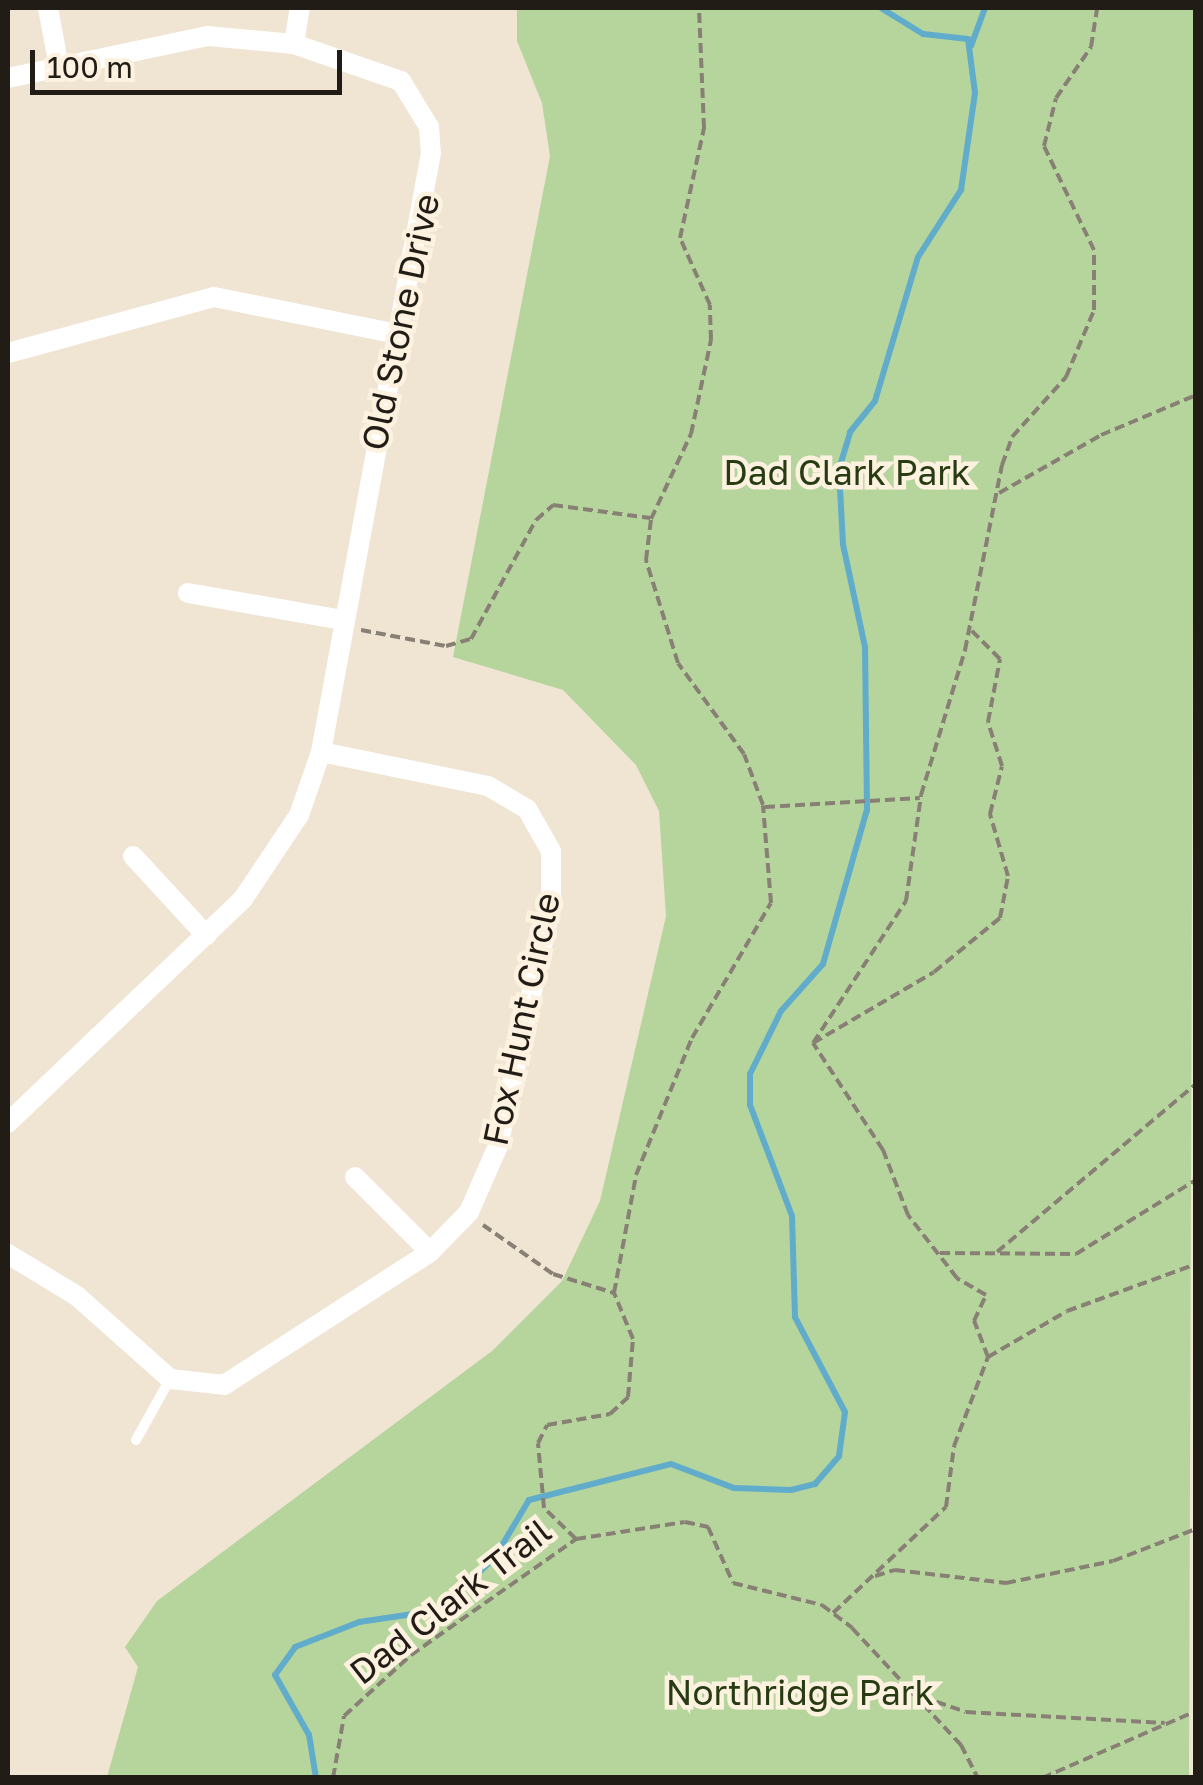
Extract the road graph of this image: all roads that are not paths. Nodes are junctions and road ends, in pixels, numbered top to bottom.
1 (48, 8) edge
2 (300, 8) edge
3 (294, 44) junction
4 (60, 67) junction
5 (8, 78) edge
6 (397, 334) junction
7 (8, 353) edge
8 (188, 593) dead end
9 (342, 624) junction
10 (320, 752) junction
11 (134, 856) dead end
12 (206, 935) junction
13 (9, 1118) edge
14 (355, 1176) dead end
15 (430, 1252) junction
16 (8, 1254) edge
17 (170, 1378) junction
18 (136, 1440) dead end

1 - 4 street
2 - 3 street
3 - 4 street, Old Stone Drive
3 - 6 street, Old Stone Drive
4 - 5 street, Old Stone Drive
6 - 7 street
6 - 9 street, Old Stone Drive
8 - 9 street
9 - 10 street, Old Stone Drive
10 - 12 street, Old Stone Drive
10 - 15 street, Fox Hunt Circle
11 - 12 street
12 - 13 street, Old Stone Drive
14 - 15 street
15 - 17 street, Fox Hunt Circle
16 - 17 street
17 - 18 lane

